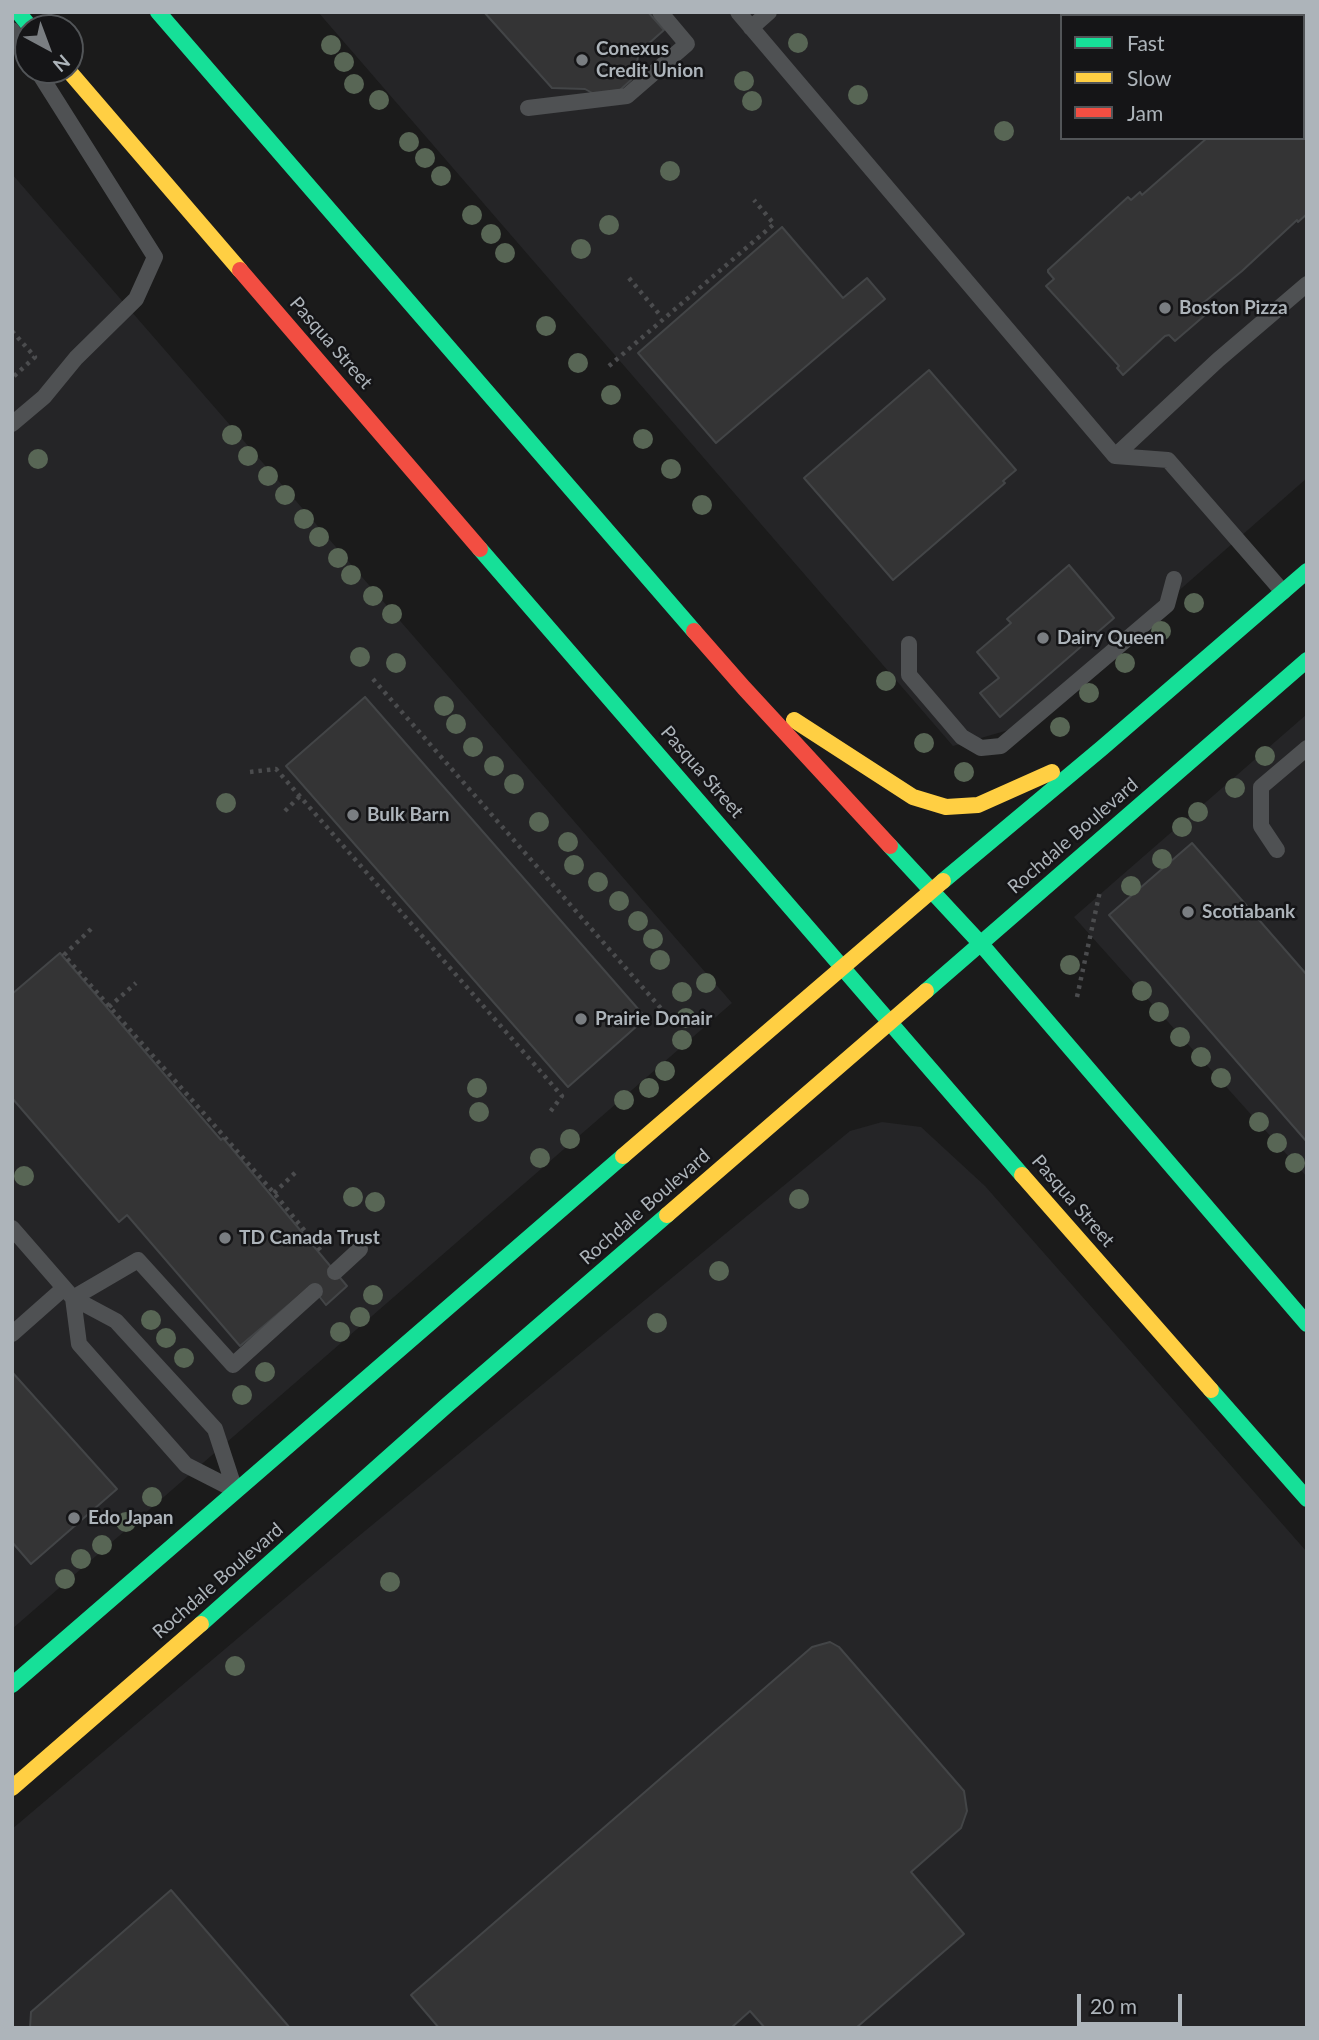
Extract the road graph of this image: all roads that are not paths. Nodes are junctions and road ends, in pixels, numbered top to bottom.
1 (158, 12) edge
2 (660, 12) edge
3 (738, 12) edge
4 (769, 12) edge
5 (751, 28) junction
6 (46, 84) edge
7 (80, 84) edge
8 (528, 108) dead end
9 (1307, 284) edge
10 (12, 424) edge
11 (1115, 456) junction
12 (1307, 571) edge
13 (1174, 579) dead end
14 (1283, 592) junction
15 (909, 644) dead end
16 (1307, 660) edge
17 (744, 688) junction
18 (1101, 748) junction
19 (1307, 748) edge
20 (1277, 850) dead end
21 (933, 890) junction
22 (981, 944) junction
23 (842, 966) junction
24 (890, 1024) junction
25 (12, 1228) edge
26 (360, 1249) dead end
27 (332, 1266) road end
28 (315, 1291) dead end
29 (69, 1293) junction
30 (1307, 1324) edge
31 (12, 1334) edge
32 (235, 1490) junction
33 (1307, 1499) edge
34 (12, 1685) edge
35 (12, 1788) edge

1 - 17 main road
2 - 8 lane
3 - 5 lane
4 - 5 lane
5 - 11 lane
6 - 10 lane
7 - 23 main road, Pasqua Street
9 - 11 lane
11 - 14 lane
12 - 14 main road
13 - 15 lane
14 - 18 main road
16 - 22 main road, Rochdale Boulevard
17 - 18 main road
17 - 21 main road
18 - 21 main road
19 - 20 lane
21 - 22 main road
21 - 23 main road
22 - 24 main road, Rochdale Boulevard
22 - 30 main road
23 - 24 main road, Pasqua Street
23 - 32 main road
24 - 33 main road, Pasqua Street
24 - 35 main road, Rochdale Boulevard
25 - 29 lane
26 - 27 lane
28 - 29 lane
29 - 31 lane
29 - 32 lane
29 - 32 lane
32 - 34 main road

